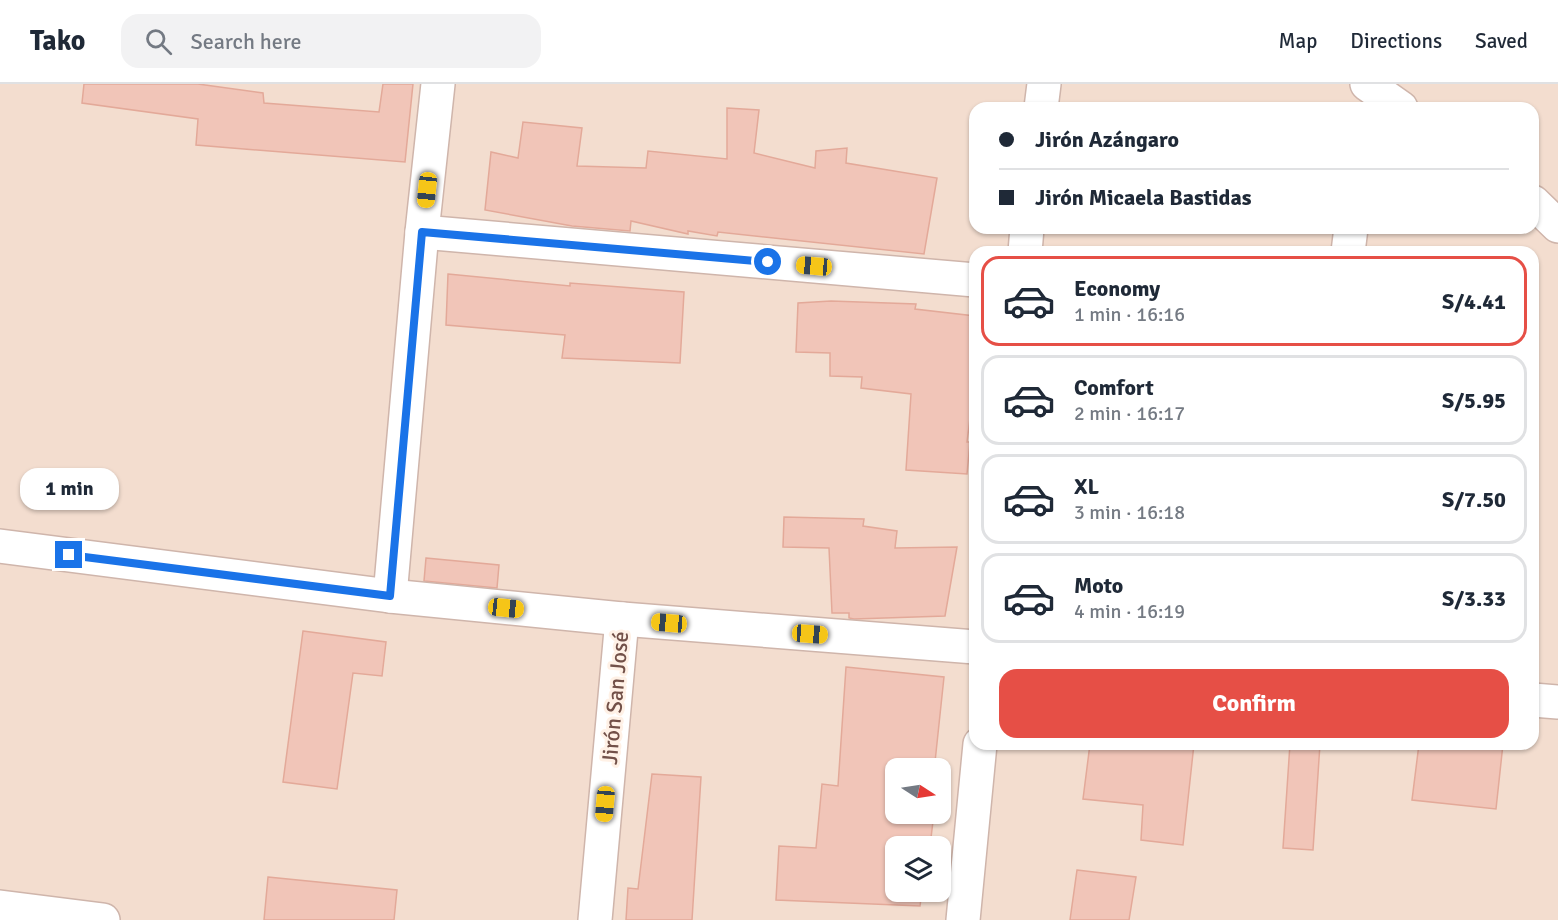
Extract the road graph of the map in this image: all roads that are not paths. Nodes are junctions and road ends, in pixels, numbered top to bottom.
1 (438, 84) edge
2 (1044, 84) edge
3 (1367, 84) edge
4 (1042, 102) edge
5 (1366, 102) edge
6 (1392, 102) edge
7 (1539, 208) edge
8 (1558, 226) edge
9 (422, 232) junction
10 (969, 279) edge
11 (0, 546) edge
12 (390, 596) junction
13 (622, 619) junction
14 (969, 647) edge
15 (1539, 700) edge
16 (1558, 702) edge
17 (979, 750) edge
18 (0, 907) edge
19 (103, 920) edge
20 (595, 920) edge
21 (963, 920) edge

1 - 9 street
2 - 4 street
3 - 5 street
3 - 6 street
7 - 8 street
9 - 10 street
9 - 12 street
11 - 12 street
12 - 13 street
13 - 14 street
13 - 20 street, Jirón San José
15 - 16 street
17 - 21 street
18 - 19 street

